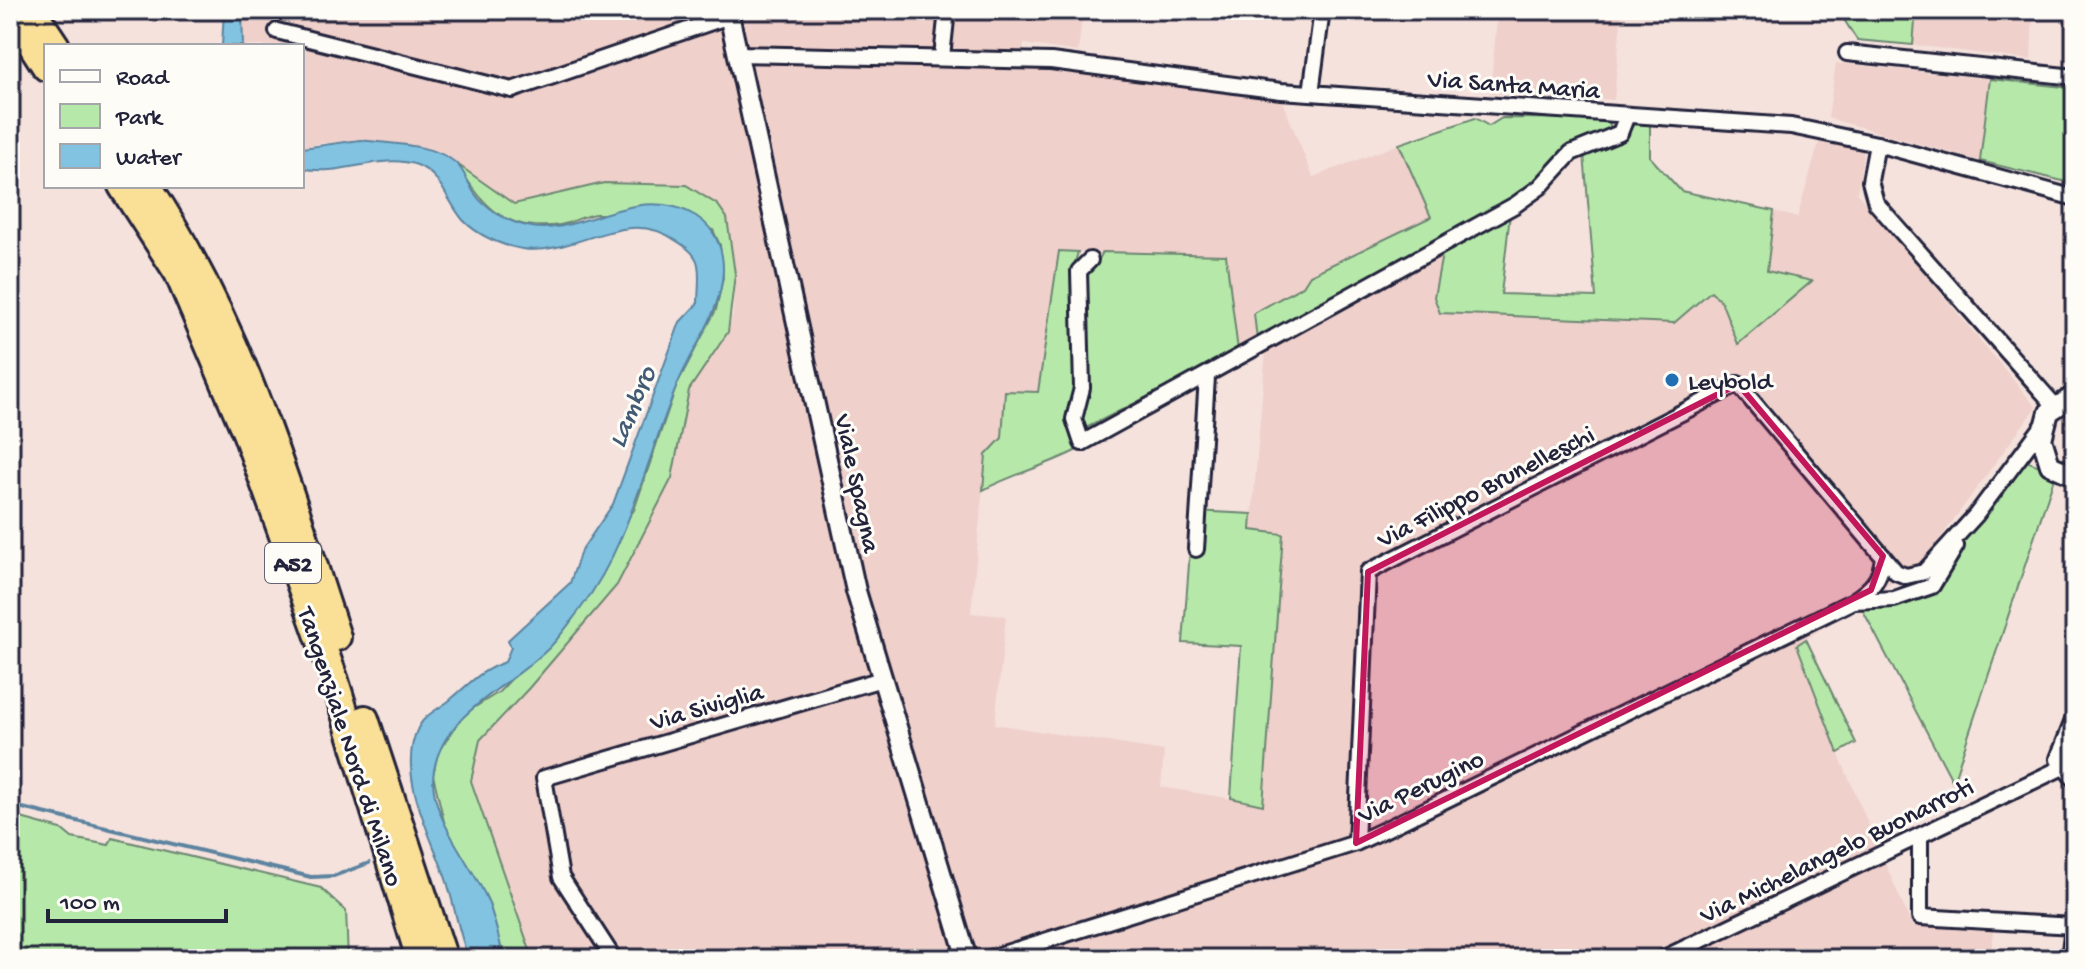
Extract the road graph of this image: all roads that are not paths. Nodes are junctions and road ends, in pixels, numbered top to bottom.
1 (32, 10) edge
2 (947, 10) edge
3 (1322, 10) edge
4 (10, 11) edge
5 (729, 13) edge
6 (277, 31) dead end
7 (55, 44) edge
8 (1847, 53) dead end
9 (737, 54) junction
10 (942, 57) junction
11 (44, 64) edge
12 (2075, 77) edge
13 (1311, 93) junction
14 (1627, 115) junction
15 (1877, 144) junction
16 (123, 188) edge
17 (149, 188) edge
18 (2075, 198) edge
19 (1090, 260) dead end
20 (1207, 377) junction
21 (2068, 403) edge
22 (2042, 427) junction
23 (2020, 458) junction
24 (2046, 459) junction
25 (2072, 472) edge
26 (1976, 515) junction
27 (1196, 549) dead end
28 (1883, 556) junction
29 (1853, 601) junction
30 (882, 679) junction
31 (2075, 721) edge
32 (2069, 761) edge
33 (1920, 836) junction
34 (1356, 843) junction
35 (420, 959) edge
36 (444, 959) edge
37 (614, 959) edge
38 (967, 959) edge
39 (987, 959) edge
40 (1662, 959) edge
41 (2069, 959) edge

1 - 7 highway
2 - 10 street
3 - 13 street
4 - 11 highway
5 - 6 street
5 - 9 street, Viale Spagna
8 - 12 street
9 - 10 street, Via Santa Maria
9 - 30 street, Viale Spagna
10 - 13 street, Via Santa Maria
13 - 14 street, Via Santa Maria
14 - 15 street, Via Santa Maria
14 - 20 street
15 - 18 street, Via Santa Maria
15 - 21 street
16 - 35 highway, Tangenziale Nord di Milano / A52
17 - 36 highway, Tangenziale Nord di Milano / A52
19 - 20 street
20 - 27 street
21 - 22 street
22 - 23 street, Via Perugino
22 - 24 street
23 - 24 street
23 - 26 street, Via Perugino
24 - 25 street
26 - 28 street, Via Perugino
26 - 29 street, Via Perugino
28 - 29 street, Via Perugino
28 - 34 street, Via Filippo Brunelleschi
29 - 34 street, Via Perugino
30 - 37 street, Via Siviglia
30 - 38 street, Viale Spagna
31 - 32 street
32 - 33 street, Via Michelangelo Buonarroti
33 - 40 street, Via Michelangelo Buonarroti
33 - 41 street
34 - 39 street, Via Perugino

